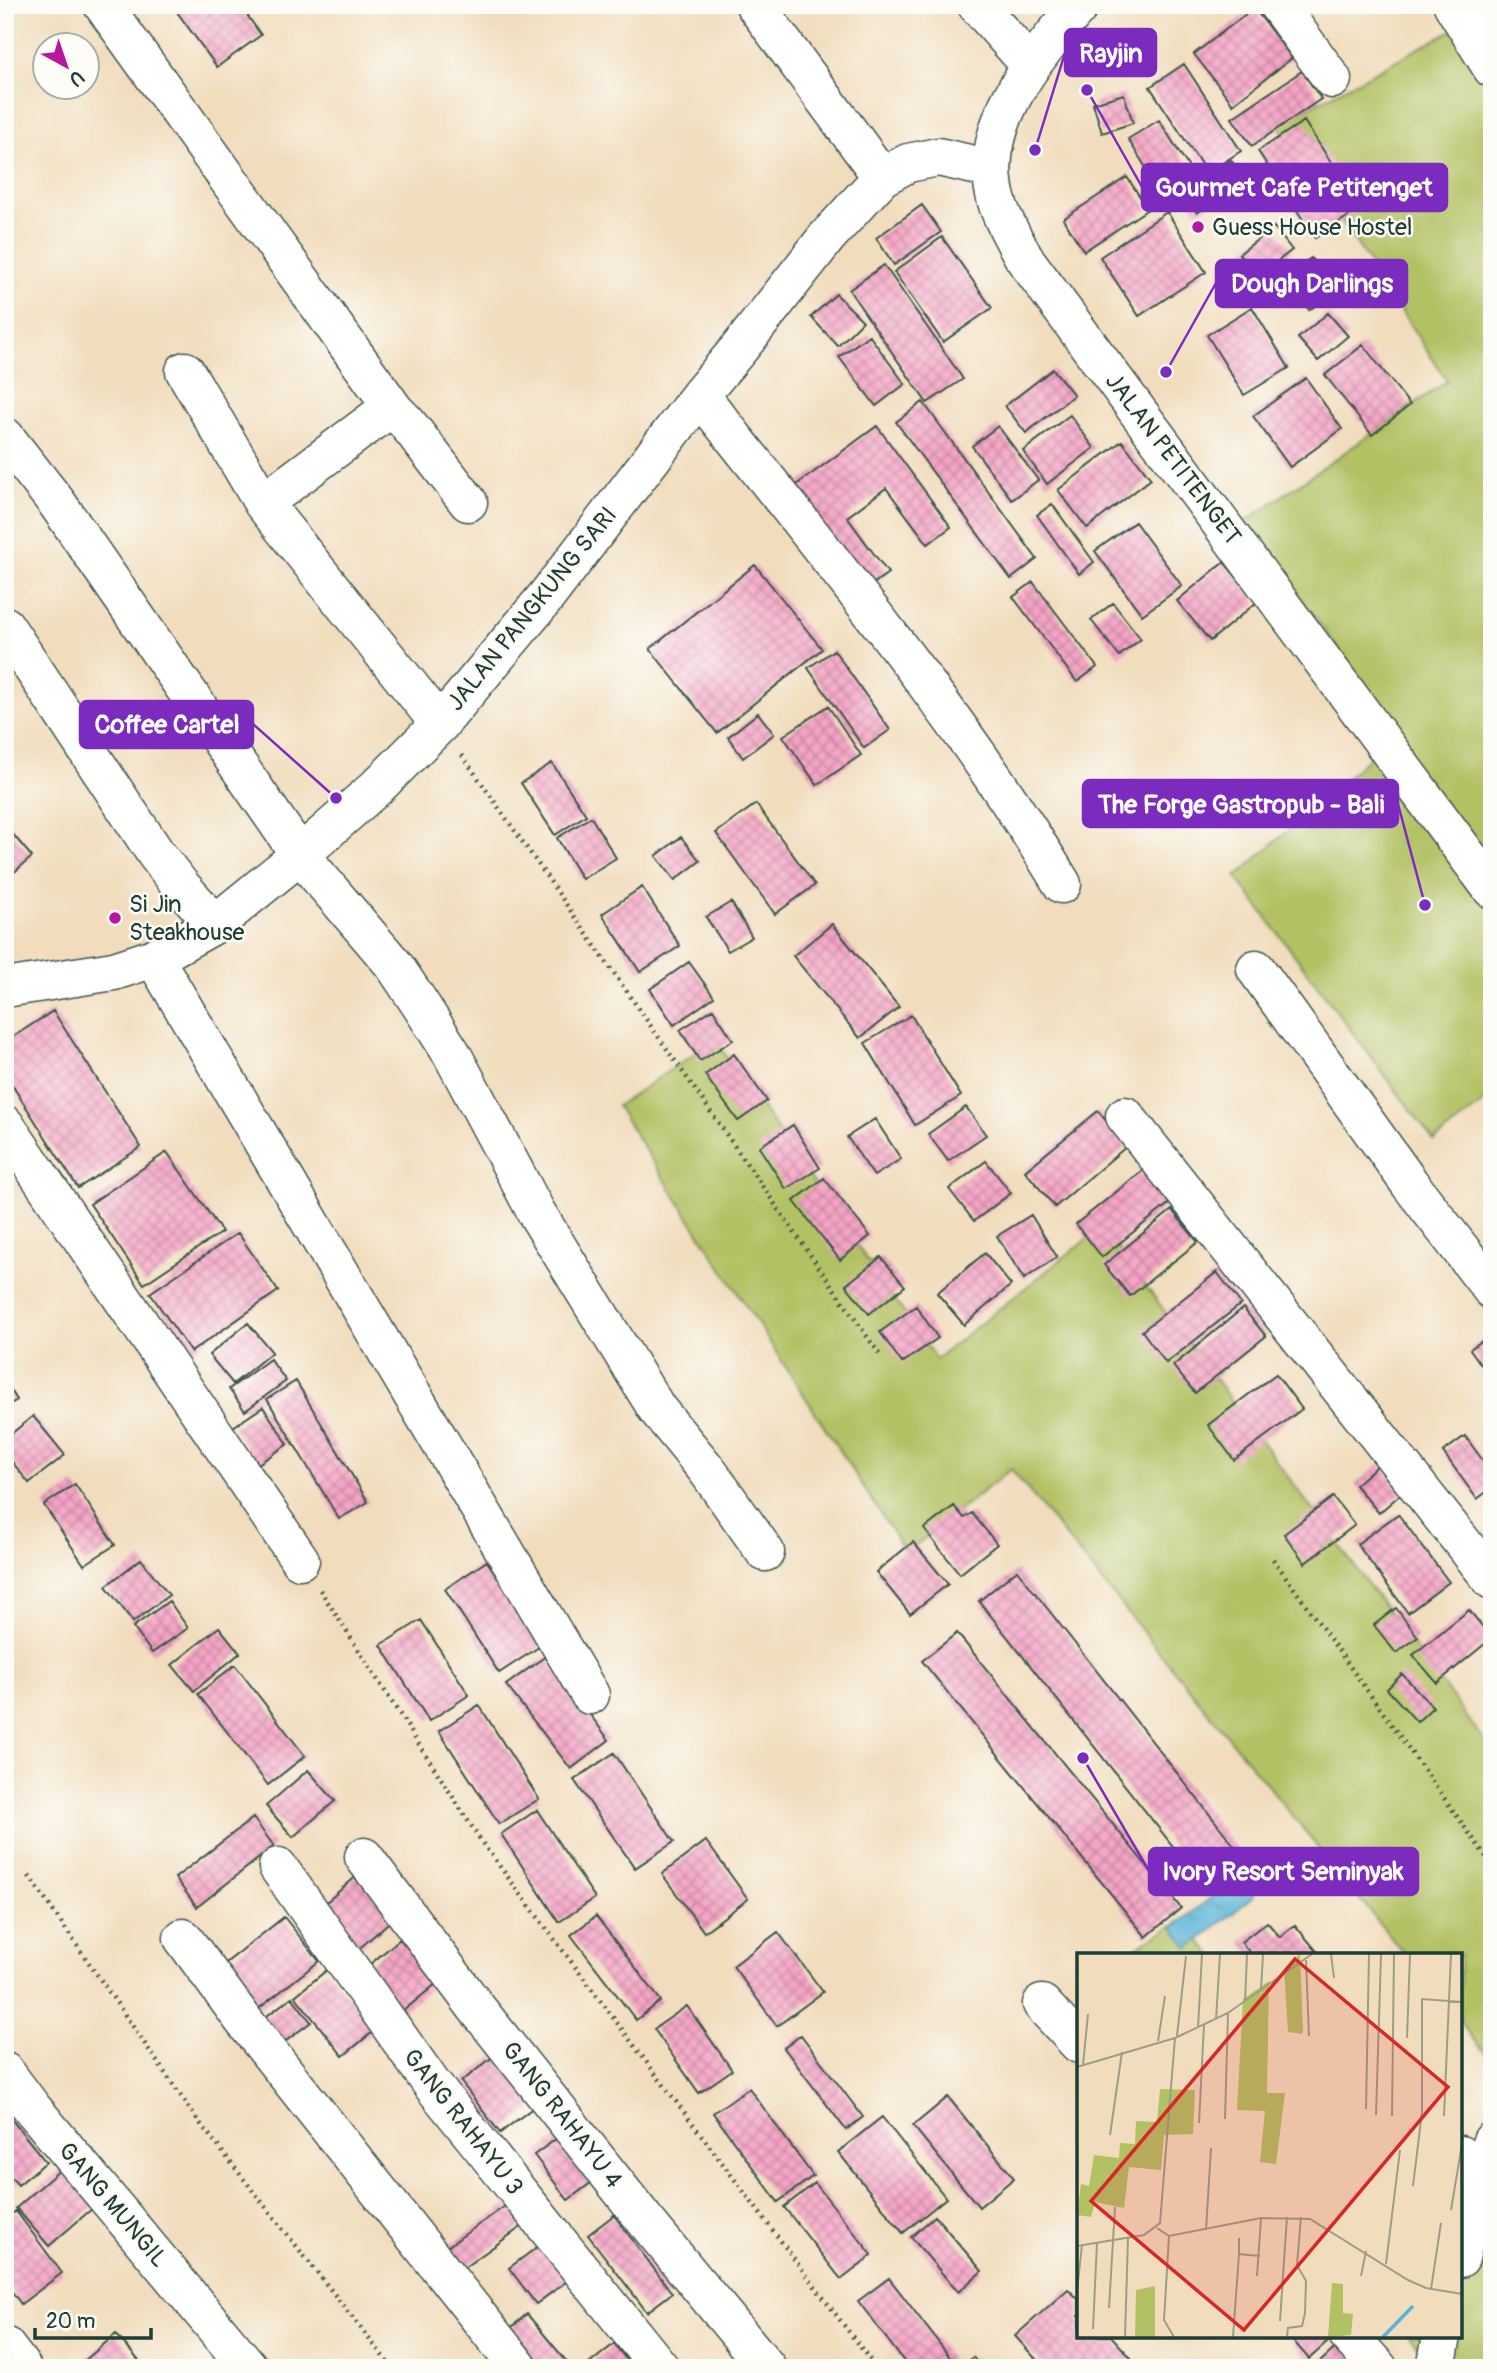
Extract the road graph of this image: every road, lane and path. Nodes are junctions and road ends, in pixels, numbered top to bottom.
1 (103, 5) edge
2 (755, 5) edge
3 (977, 5) edge
4 (1080, 5) edge
5 (1278, 5) edge
6 (1453, 5) edge
7 (1031, 66) junction
8 (1492, 68) edge
9 (1332, 79) dead end
10 (992, 169) junction
11 (882, 177) junction
12 (186, 371) dead end
13 (700, 395) junction
14 (395, 411) junction
15 (5, 437) edge
16 (468, 502) dead end
17 (263, 503) junction
18 (5, 626) edge
19 (440, 724) junction
20 (300, 855) junction
21 (1062, 884) dead end
22 (1492, 889) edge
23 (215, 924) junction
24 (154, 958) junction
25 (1256, 969) dead end
26 (6, 987) edge
27 (1125, 1116) dead end
28 (5, 1125) edge
29 (1492, 1290) edge
30 (880, 1354) dead end
31 (765, 1552) dead end
32 (1273, 1559) dead end
33 (300, 1560) joint
34 (1492, 1580) edge
35 (590, 1695) dead end
36 (363, 1857) dead end
37 (1492, 1866) edge
38 (278, 1867) dead end
39 (29, 1876) dead end
40 (183, 1938) dead end
41 (1042, 2004) dead end
42 (1077, 2042) edge
43 (5, 2072) edge
44 (1492, 2141) edge
45 (1470, 2166) edge
46 (1462, 2240) edge
47 (1351, 2338) edge
48 (1442, 2338) edge
49 (5, 2346) edge
50 (22, 2368) edge
51 (249, 2368) edge
52 (392, 2368) edge
53 (519, 2368) edge
54 (660, 2368) edge
55 (766, 2368) edge
56 (876, 2368) edge
57 (1378, 2368) edge
58 (1436, 2368) edge

1 - 14 street
2 - 11 street
3 - 7 street
4 - 7 street, JALAN PETITENGET
5 - 9 street
6 - 8 street
7 - 10 street, JALAN PETITENGET
10 - 11 street, JALAN PANGKUNG SARI
10 - 22 street, JALAN PETITENGET
11 - 13 street, JALAN PANGKUNG SARI
12 - 17 street
13 - 19 street, JALAN PANGKUNG SARI
13 - 21 street
14 - 16 street
14 - 17 street
15 - 20 street
17 - 19 street
18 - 23 street
19 - 20 street, JALAN PANGKUNG SARI
19 - 30 path
20 - 23 street, JALAN PANGKUNG SARI
20 - 31 street
23 - 24 street, JALAN PANGKUNG SARI
24 - 26 street, JALAN PANGKUNG SARI
24 - 35 street
25 - 29 street
27 - 34 street
28 - 33 street
32 - 37 path
33 - 56 path
36 - 55 street, GANG RAHAYU 4
38 - 54 street, GANG RAHAYU 3
39 - 52 path
40 - 53 street
41 - 42 street
43 - 51 street, GANG MUNGIL
44 - 45 street
45 - 46 street
47 - 57 street
48 - 58 street
49 - 50 street

